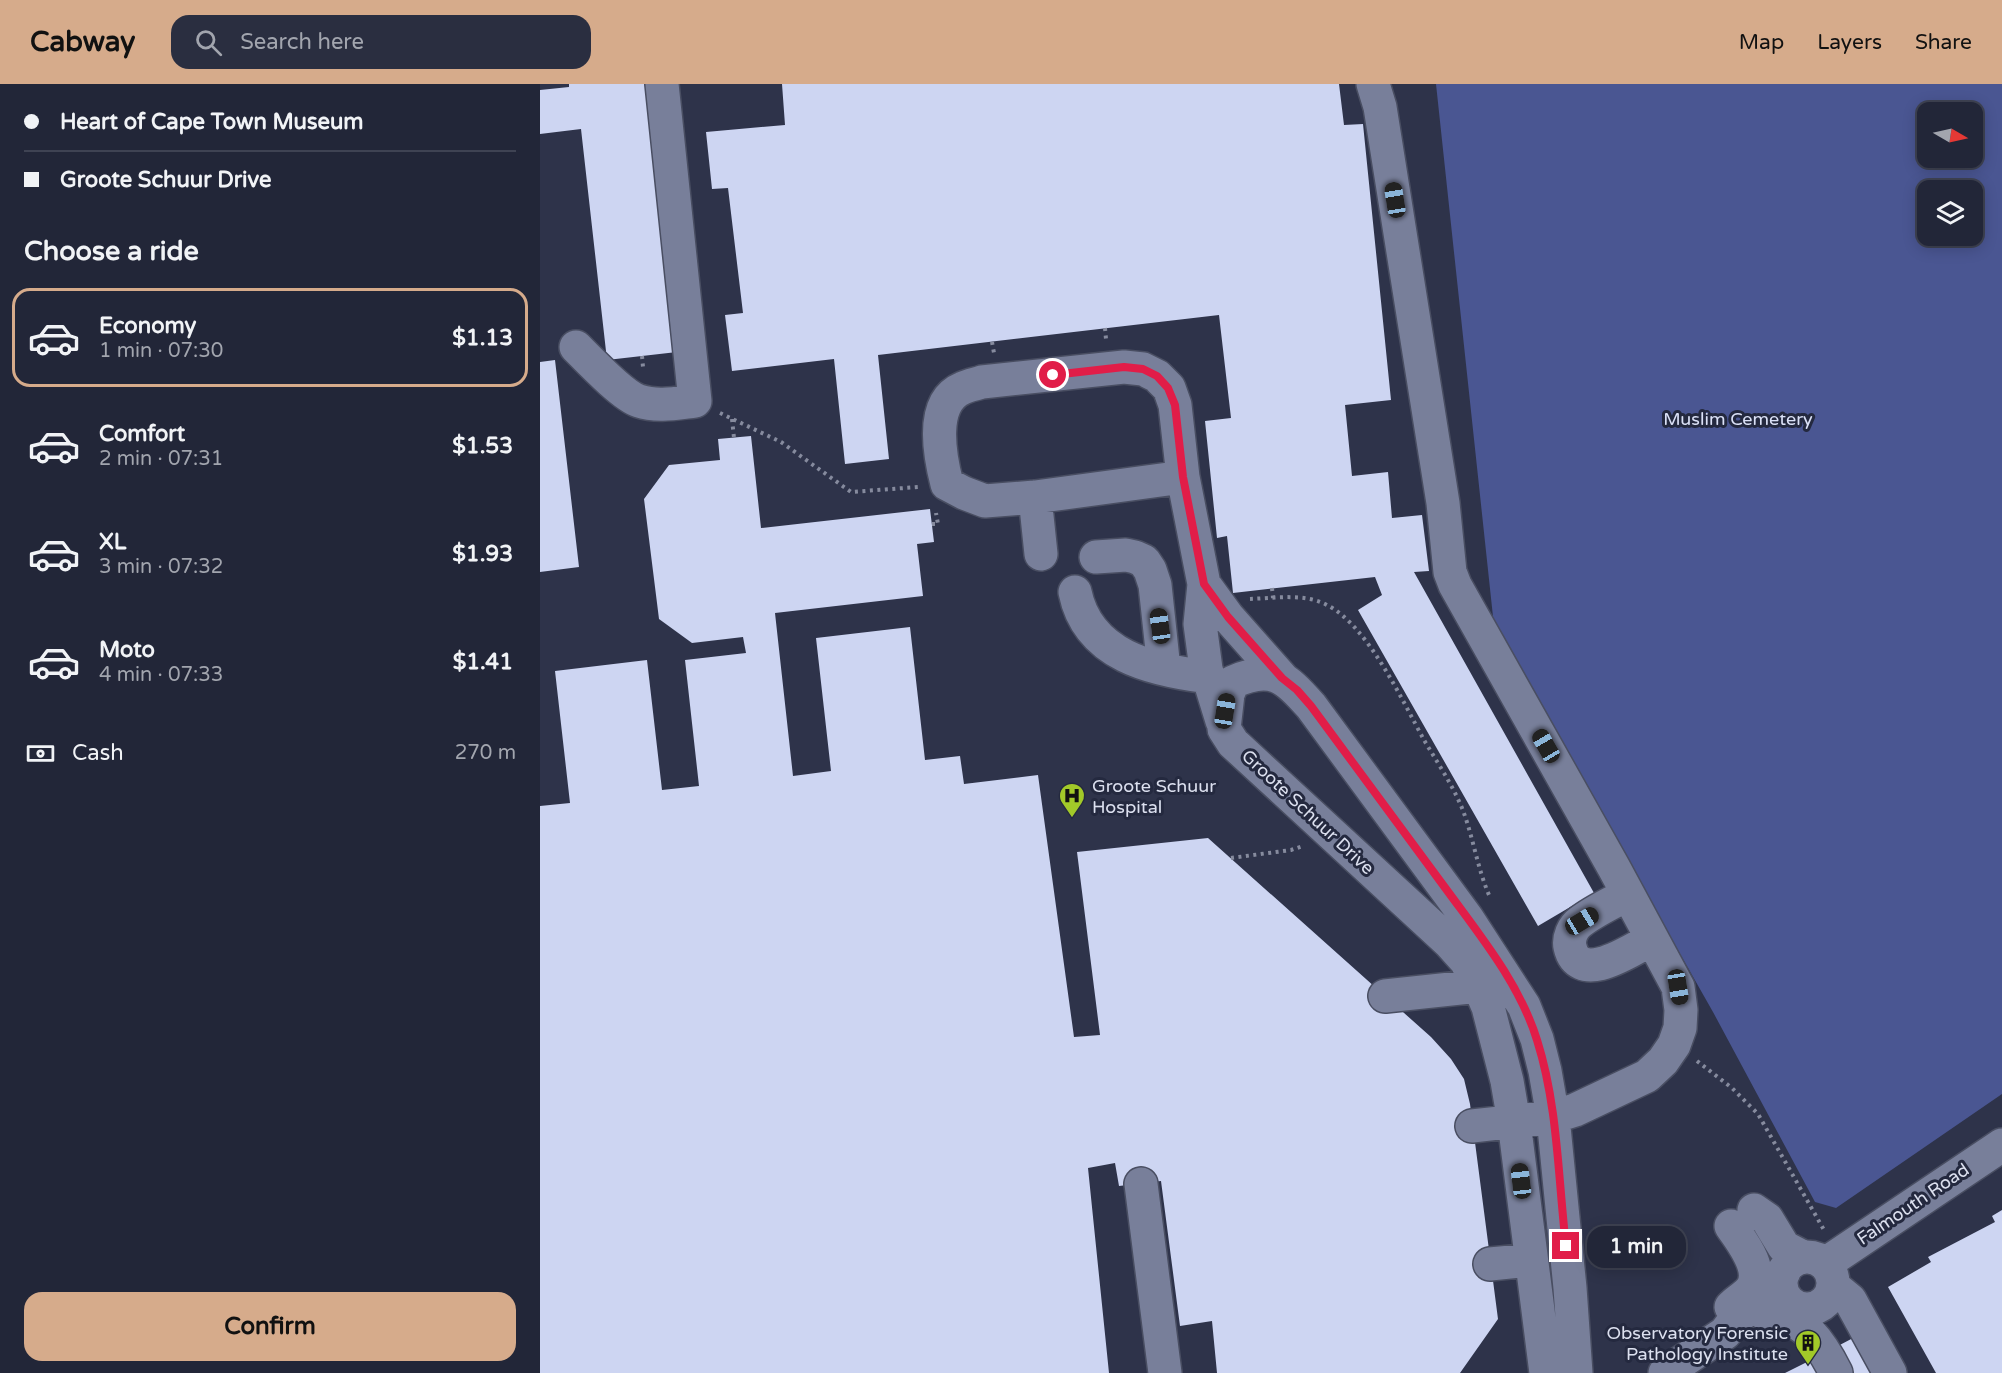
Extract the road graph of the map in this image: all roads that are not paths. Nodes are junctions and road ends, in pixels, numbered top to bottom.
1 (662, 84) edge
2 (1373, 84) edge
3 (576, 347) dead end
4 (1183, 477) junction
5 (1035, 497) junction
6 (1041, 554) dead end
7 (1096, 557) dead end
8 (1204, 584) junction
9 (1075, 592) dead end
10 (1164, 669) junction
11 (1209, 677) junction
12 (1282, 678) junction
13 (1224, 729) junction
14 (1628, 894) junction
15 (1652, 939) junction
16 (1479, 986) junction
17 (1385, 996) dead end
18 (1553, 1117) junction
19 (1514, 1122) junction
20 (1472, 1126) dead end
21 (2002, 1145) edge
22 (1141, 1184) dead end
23 (1531, 1260) junction
24 (1490, 1264) dead end
25 (1812, 1282) junction
26 (1716, 1339) junction
27 (1165, 1373) edge
28 (1546, 1373) edge
29 (1576, 1373) edge
30 (1665, 1373) edge
31 (1836, 1373) edge
32 (1849, 1373) edge
33 (1890, 1373) edge

1 - 3 street
2 - 14 street
4 - 5 street
4 - 5 street
4 - 8 street
5 - 6 street
7 - 10 street
8 - 11 street
8 - 12 street
9 - 10 street
10 - 11 street
11 - 13 street
12 - 13 street
12 - 18 street
13 - 16 street, Groote Schuur Drive
14 - 15 street
14 - 15 street
15 - 18 street
16 - 17 street
16 - 19 street, Groote Schuur Drive
18 - 19 street
18 - 29 street
19 - 20 street
19 - 23 street, Groote Schuur Drive
21 - 25 street, Falmouth Road
22 - 27 street
23 - 24 street
23 - 28 street, Groote Schuur Drive
25 - 26 street
25 - 26 street
25 - 26 street
25 - 31 street
25 - 32 street
25 - 33 street
26 - 30 street

